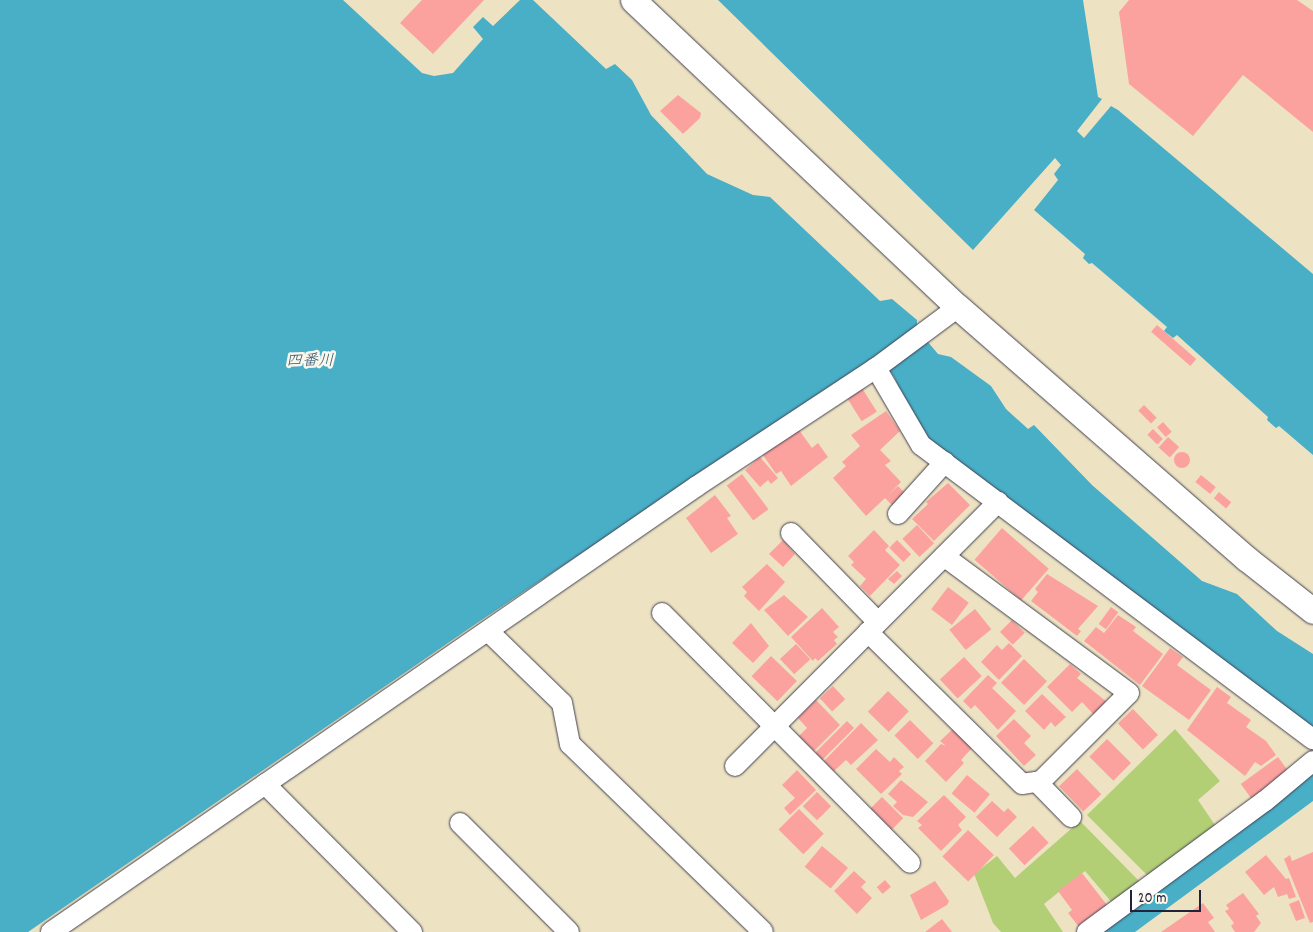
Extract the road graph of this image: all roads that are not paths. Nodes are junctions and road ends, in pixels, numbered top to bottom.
1 (633, 0) edge
2 (958, 307) junction
3 (879, 366) junction
4 (945, 462) junction
5 (998, 502) junction
6 (898, 514) dead end
7 (791, 533) dead end
8 (944, 556) junction
9 (1313, 611) edge
10 (662, 613) dead end
11 (873, 627) junction
12 (488, 631) junction
13 (774, 725) junction
14 (1313, 739) edge
15 (1313, 762) edge
16 (735, 766) dead end
17 (1037, 782) junction
18 (265, 784) junction
19 (1071, 817) dead end
20 (460, 822) dead end
21 (910, 862) dead end
22 (51, 932) edge
23 (412, 932) edge
24 (569, 932) edge
25 (764, 932) edge
26 (1088, 932) edge

1 - 2 street
2 - 3 street
2 - 9 street
3 - 4 street
3 - 12 street
4 - 5 street
4 - 6 street
5 - 8 street
5 - 14 street
7 - 11 street
8 - 11 street
8 - 17 street
10 - 13 street
11 - 13 street
11 - 17 street
12 - 18 street
12 - 25 street
13 - 16 street
13 - 21 street
15 - 26 street
17 - 19 street
18 - 22 street
18 - 23 street
20 - 24 street

